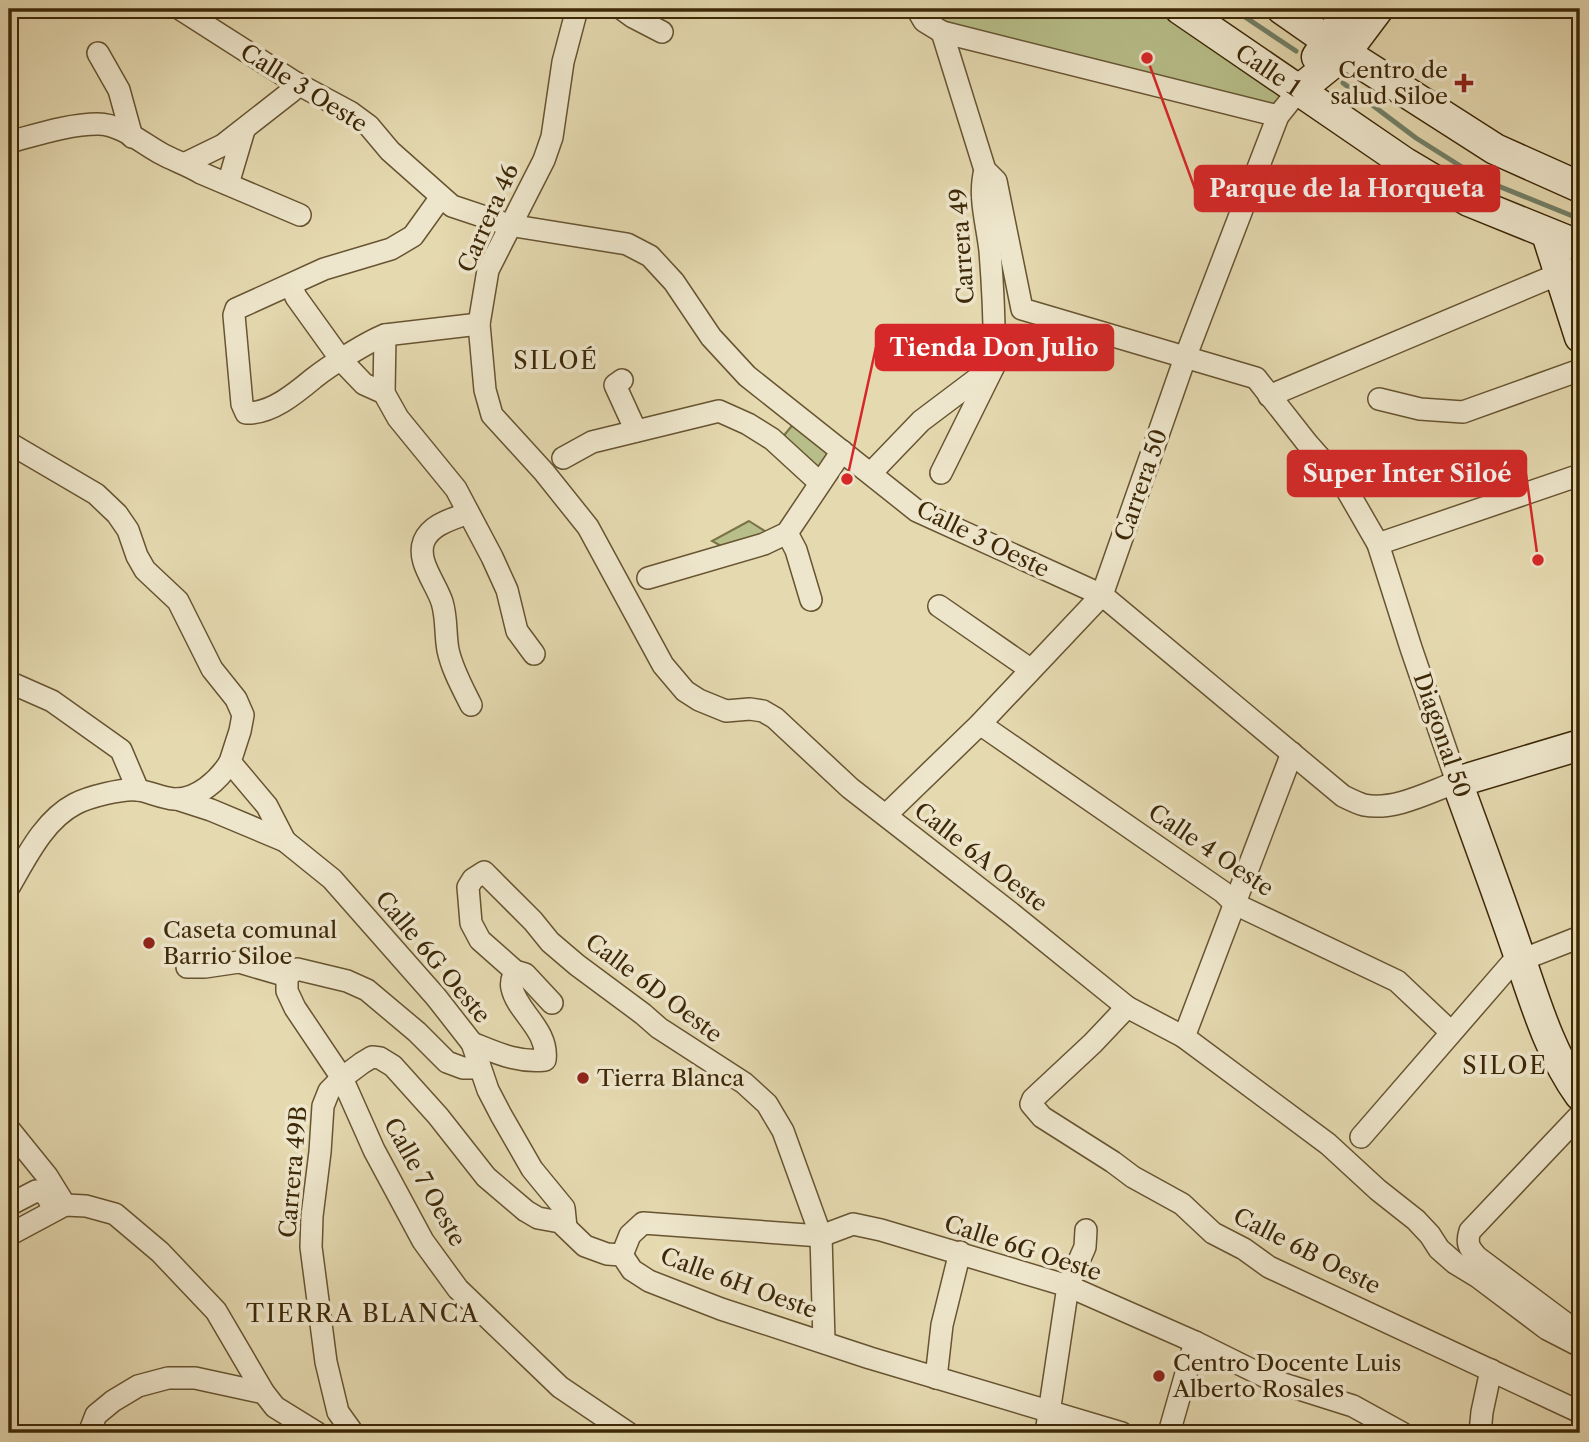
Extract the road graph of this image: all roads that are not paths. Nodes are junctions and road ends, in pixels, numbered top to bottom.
1 (180, 9) edge
2 (577, 9) edge
3 (622, 9) edge
4 (916, 9) edge
5 (1180, 9) edge
6 (1282, 9) edge
7 (1349, 9) edge
8 (1378, 9) edge
9 (662, 32) dead end
10 (942, 32) junction
11 (1336, 46) junction
12 (98, 53) dead end
13 (296, 83) junction
14 (1298, 91) junction
15 (1278, 116) junction
16 (244, 130) junction
17 (132, 137) junction
18 (10, 142) edge
19 (186, 163) junction
20 (985, 170) junction
21 (228, 184) junction
22 (1580, 187) edge
23 (441, 197) junction
24 (300, 215) dead end
25 (509, 225) junction
26 (1547, 234) junction
27 (1580, 246) edge
28 (1561, 273) junction
29 (292, 285) junction
30 (1022, 309) joint
31 (479, 324) junction
32 (385, 335) junction
33 (1580, 337) edge
34 (1185, 358) junction
35 (342, 361) junction
36 (994, 366) junction
37 (1580, 370) edge
38 (622, 380) dead end
39 (384, 393) junction
40 (1269, 396) junction
41 (1379, 398) dead end
42 (799, 417) junction
43 (636, 431) junction
44 (9, 443) edge
45 (777, 444) junction
46 (842, 451) junction
47 (563, 458) dead end
48 (871, 473) junction
49 (941, 473) dead end
50 (1580, 475) edge
51 (820, 483) junction
52 (468, 513) junction
53 (787, 533) junction
54 (1378, 544) junction
55 (648, 579) dead end
56 (1102, 595) junction
57 (811, 600) dead end
58 (939, 606) dead end
59 (534, 654) dead end
60 (1030, 669) junction
61 (9, 682) edge
62 (471, 705) dead end
63 (980, 724) junction
64 (1580, 745) edge
65 (1292, 753) junction
66 (230, 762) junction
67 (1457, 782) junction
68 (138, 790) junction
69 (177, 799) junction
70 (886, 815) junction
71 (285, 841) junction
72 (9, 887) edge
73 (1236, 904) junction
74 (1580, 937) edge
75 (1521, 960) junction
76 (187, 967) dead end
77 (515, 971) junction
78 (287, 975) junction
79 (552, 1003) dead end
80 (1127, 1007) junction
81 (1451, 1032) junction
82 (1184, 1037) junction
83 (475, 1053) junction
84 (342, 1078) junction
85 (1580, 1095) edge
86 (1580, 1115) edge
87 (9, 1129) edge
88 (1361, 1137) dead end
89 (9, 1205) edge
90 (60, 1208) junction
91 (566, 1227) junction
92 (1086, 1230) dead end
93 (9, 1235) edge
94 (821, 1236) junction
95 (960, 1252) junction
96 (622, 1255) junction
97 (1068, 1286) junction
98 (1580, 1334) edge
99 (824, 1341) junction
100 (1195, 1342) junction
101 (1580, 1346) edge
102 (1491, 1370) junction
103 (936, 1378) junction
104 (264, 1393) junction
105 (338, 1412) junction
106 (1580, 1412) edge
107 (1048, 1423) edge
108 (89, 1433) edge
109 (317, 1433) edge
110 (353, 1433) edge
111 (628, 1433) edge
112 (1122, 1433) edge
113 (1170, 1433) edge
114 (1402, 1433) edge
115 (1480, 1433) edge

1 - 13 street, Calle 3 Oeste
2 - 25 street, Carrera 46
3 - 9 street
4 - 10 street
5 - 14 main road, Calle 1
6 - 11 main road
7 - 11 main road, Carrera 50
8 - 11 main road, Carrera 50
10 - 15 street
10 - 20 street, Carrera 49
11 - 14 main road, Carrera 50
11 - 22 main road
12 - 17 street
13 - 16 street
13 - 23 street, Calle 3 Oeste
14 - 15 street, Carrera 50
14 - 26 main road, Calle 1
15 - 34 street, Carrera 50
16 - 19 street
16 - 21 street
17 - 18 street
17 - 19 street
19 - 21 street
20 - 30 street, Carrera 49
20 - 36 street, Carrera 49
21 - 24 street
23 - 25 street, Calle 3 Oeste
23 - 29 street
25 - 31 street, Carrera 46
25 - 42 street, Calle 3 Oeste
26 - 27 main road, Calle 1
26 - 28 main road
28 - 33 main road
28 - 40 street
29 - 35 street
29 - 35 street
30 - 34 street, Diagonal 50
31 - 32 street
31 - 70 street, Calle 6A Oeste
32 - 35 street
32 - 39 street
34 - 40 street, Diagonal 50
34 - 56 street, Carrera 50
35 - 39 street
36 - 48 street
36 - 49 street
37 - 41 street
38 - 43 street
39 - 52 street
40 - 54 street, Diagonal 50
42 - 45 street
42 - 46 street, Calle 3 Oeste
43 - 45 street
43 - 47 street
44 - 66 street
45 - 51 street
46 - 48 street, Calle 3 Oeste
46 - 51 street
48 - 56 street, Calle 3 Oeste
50 - 54 street
51 - 53 street
52 - 59 street
52 - 62 street
53 - 55 street
53 - 57 street
54 - 67 street, Diagonal 50
56 - 60 street, Carrera 50
56 - 65 street, Calle 3 Oeste
58 - 60 street
60 - 63 street, Carrera 50
61 - 68 street
63 - 70 street, Carrera 50
63 - 73 street, Calle 4 Oeste
64 - 67 main road, Calle 3 Oeste
65 - 67 street, Calle 3 Oeste
65 - 73 street
66 - 69 street
66 - 71 street
67 - 75 main road, Diagonal 50
68 - 69 street, Calle 6G Oeste
68 - 72 street
69 - 71 street, Calle 6G Oeste
70 - 80 street, Calle 6A Oeste
71 - 83 street, Calle 6G Oeste
73 - 81 street, Calle 4 Oeste
73 - 82 street
74 - 75 street
75 - 81 street
75 - 85 main road, Diagonal 50
76 - 78 street
77 - 79 street
77 - 83 street
77 - 94 street, Calle 6D Oeste
78 - 83 street
78 - 84 street, Calle 7 Oeste
80 - 82 street, Calle 6A Oeste
80 - 102 street, Calle 6B Oeste
81 - 88 street
82 - 101 street, Calle 6A Oeste
83 - 91 street, Calle 6G Oeste
84 - 91 street, Carrera 49B
84 - 105 street, Carrera 49B
84 - 111 street, Calle 7 Oeste
86 - 98 street
87 - 90 street
89 - 90 street
90 - 93 street
90 - 104 street
91 - 96 street
92 - 97 street
94 - 95 street, Calle 6G Oeste
94 - 96 street, Calle 6G Oeste
94 - 99 street
95 - 97 street, Calle 6G Oeste
95 - 103 street
96 - 99 street, Calle 6H Oeste
97 - 100 street, Calle 6G Oeste
97 - 107 street
99 - 103 street, Calle 6H Oeste
100 - 113 street
100 - 114 street, Calle 6G Oeste
102 - 106 street, Calle 6B Oeste
102 - 115 street
103 - 107 street, Calle 6H Oeste
104 - 108 street
104 - 109 street
105 - 109 street
105 - 110 street, Carrera 49B
107 - 112 street, Calle 6H Oeste

